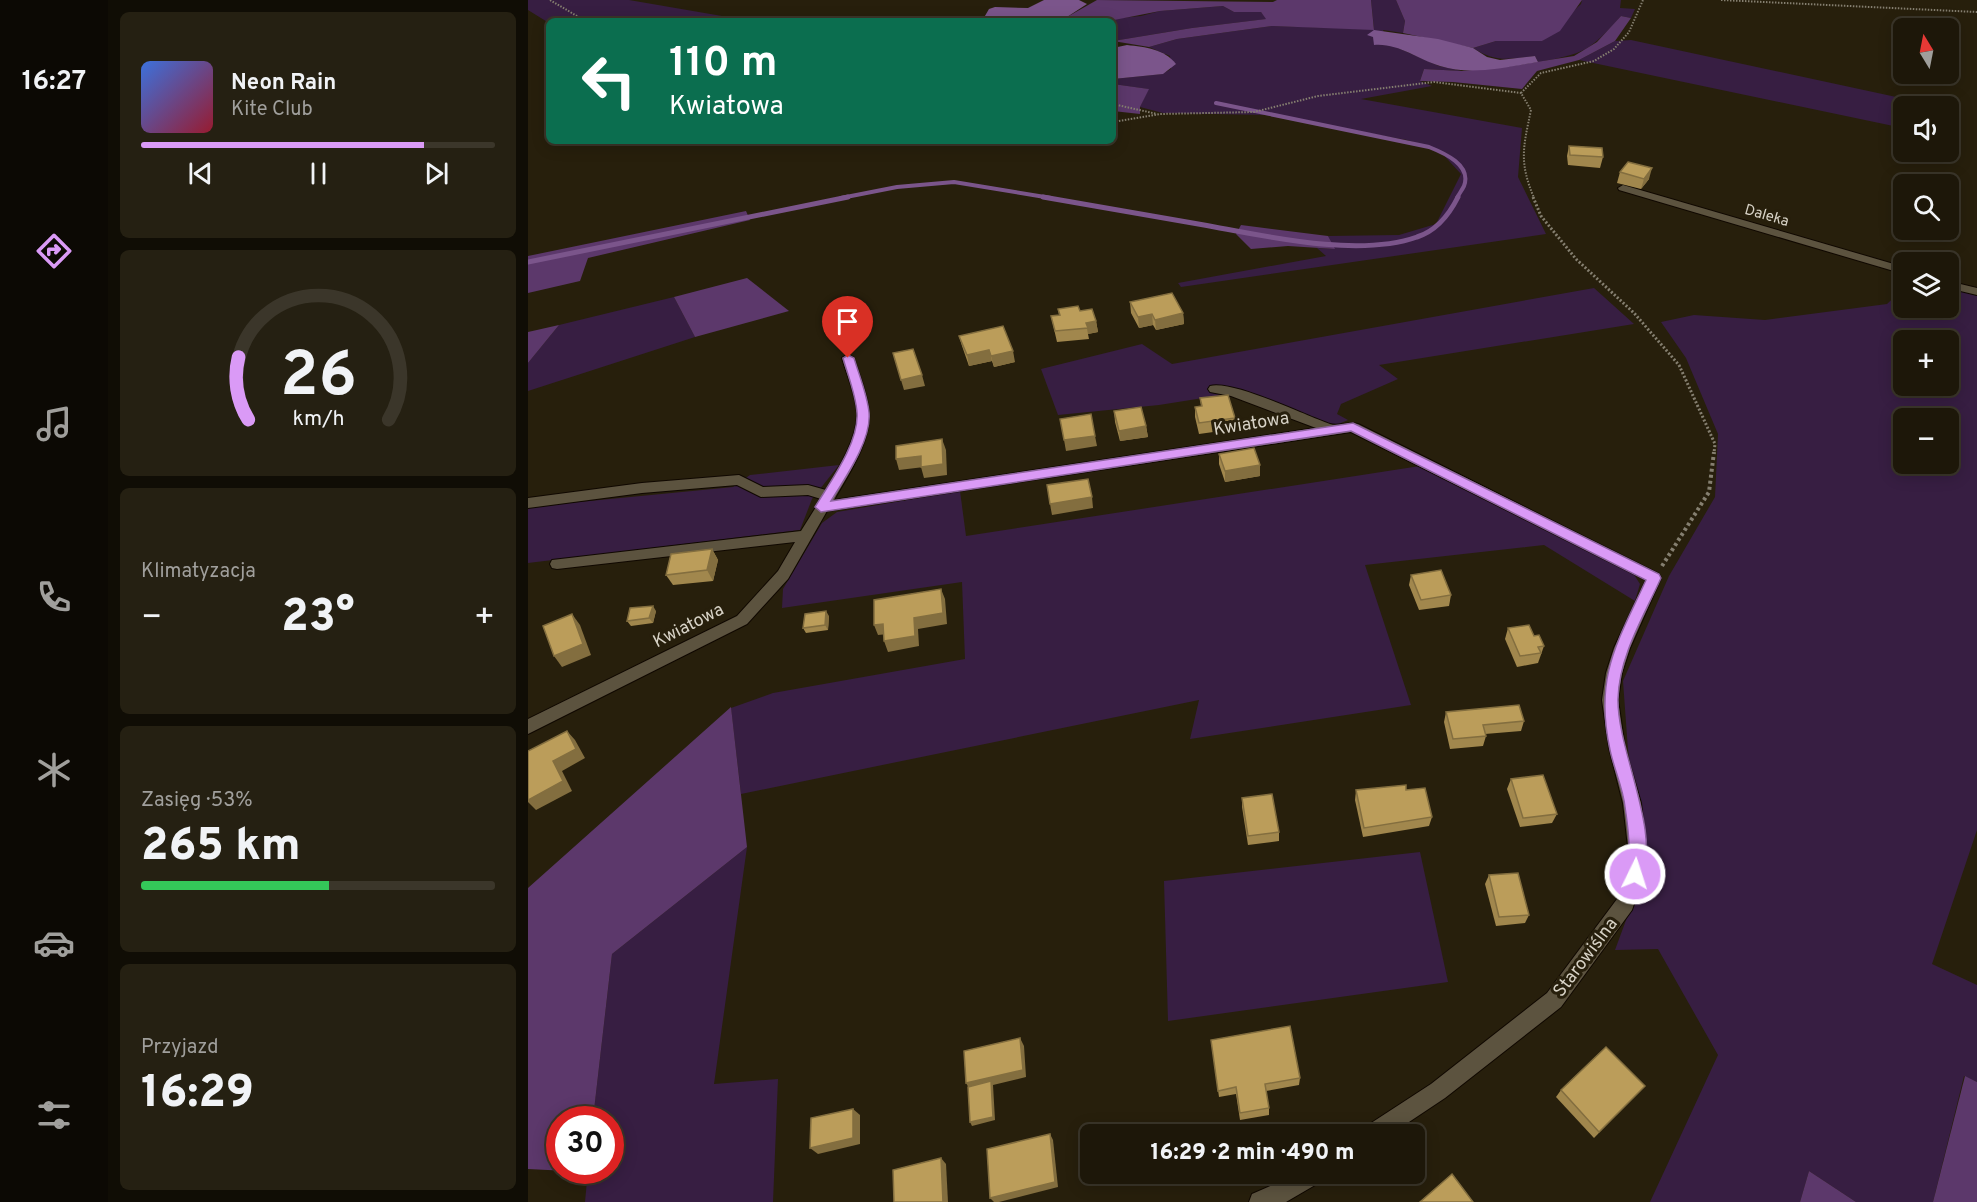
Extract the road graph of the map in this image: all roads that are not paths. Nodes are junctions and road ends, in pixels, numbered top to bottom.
1 (1623, 188) dead end
2 (1893, 268) edge
3 (1959, 287) edge
4 (1977, 292) edge
5 (848, 358) dead end
6 (1214, 389) dead end
7 (1334, 430) junction
8 (825, 502) junction
9 (528, 503) edge
10 (805, 536) junction
11 (557, 564) dead end
12 (1654, 578) joint
13 (528, 728) edge
14 (1387, 1124) edge
15 (1298, 1184) edge
16 (1260, 1202) edge

1 - 2 street, Daleka
3 - 4 street
5 - 8 street, Kwiatowa
6 - 7 street
7 - 8 street, Kwiatowa
7 - 12 street, Kwiatowa
8 - 9 street
8 - 10 street, Kwiatowa
10 - 11 street
10 - 13 street, Kwiatowa
12 - 14 street, Starowiślna
15 - 16 street

